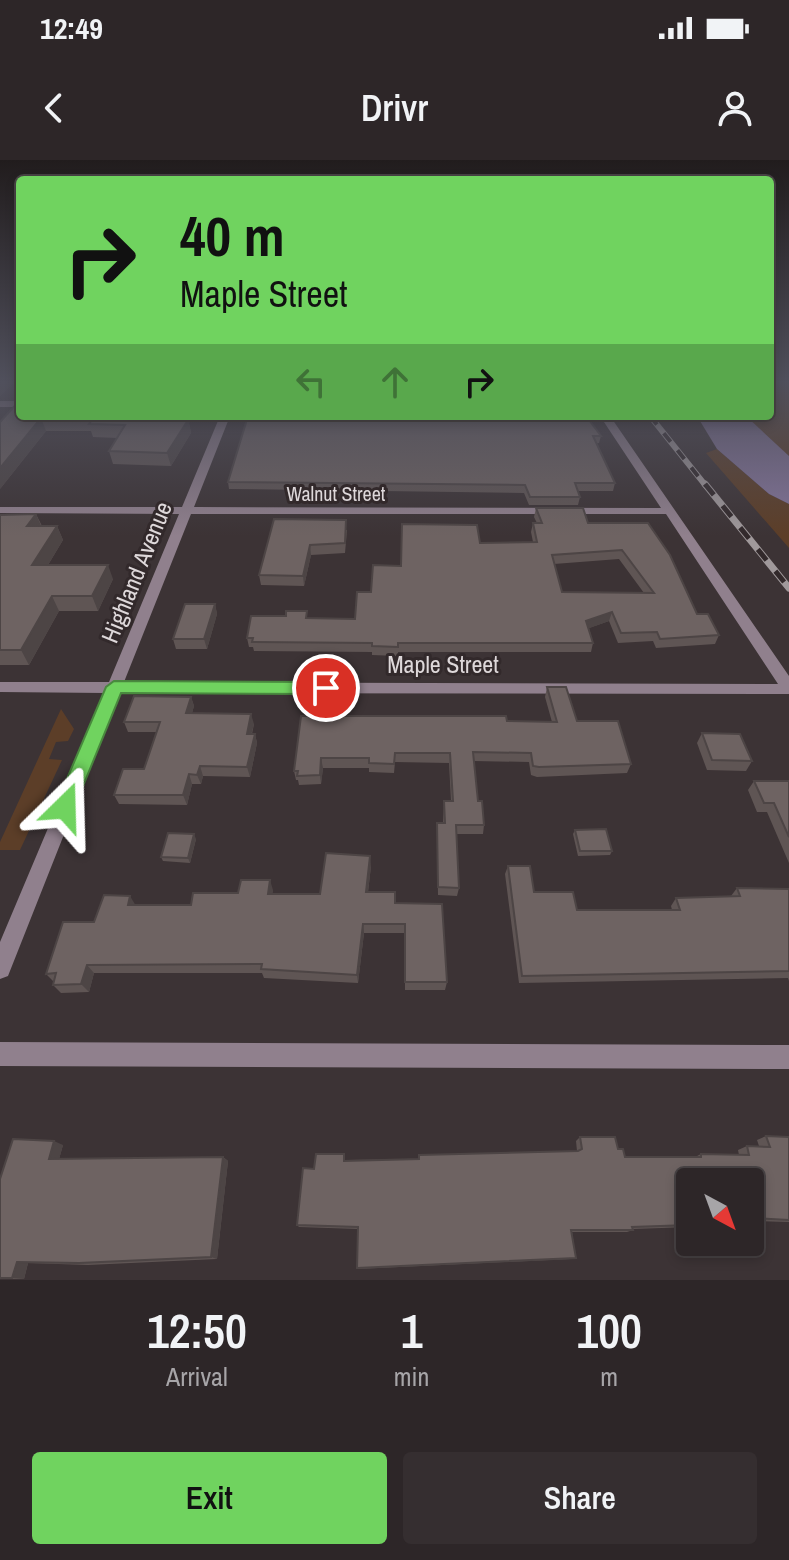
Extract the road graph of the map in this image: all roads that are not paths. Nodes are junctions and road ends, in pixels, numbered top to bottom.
1 (218, 432) edge
2 (616, 432) edge
3 (0, 510) edge
4 (187, 510) junction
5 (671, 511) junction
6 (0, 687) edge
7 (114, 687) junction
8 (789, 688) edge
9 (0, 968) edge
10 (0, 1054) edge
11 (789, 1057) edge

1 - 4 street, Highland Avenue
2 - 5 street
3 - 4 street, Walnut Street
4 - 5 street, Walnut Street
4 - 7 street, Highland Avenue
5 - 8 street
6 - 7 street, Maple Street
7 - 8 street, Maple Street
7 - 9 street, Highland Avenue
10 - 11 street

